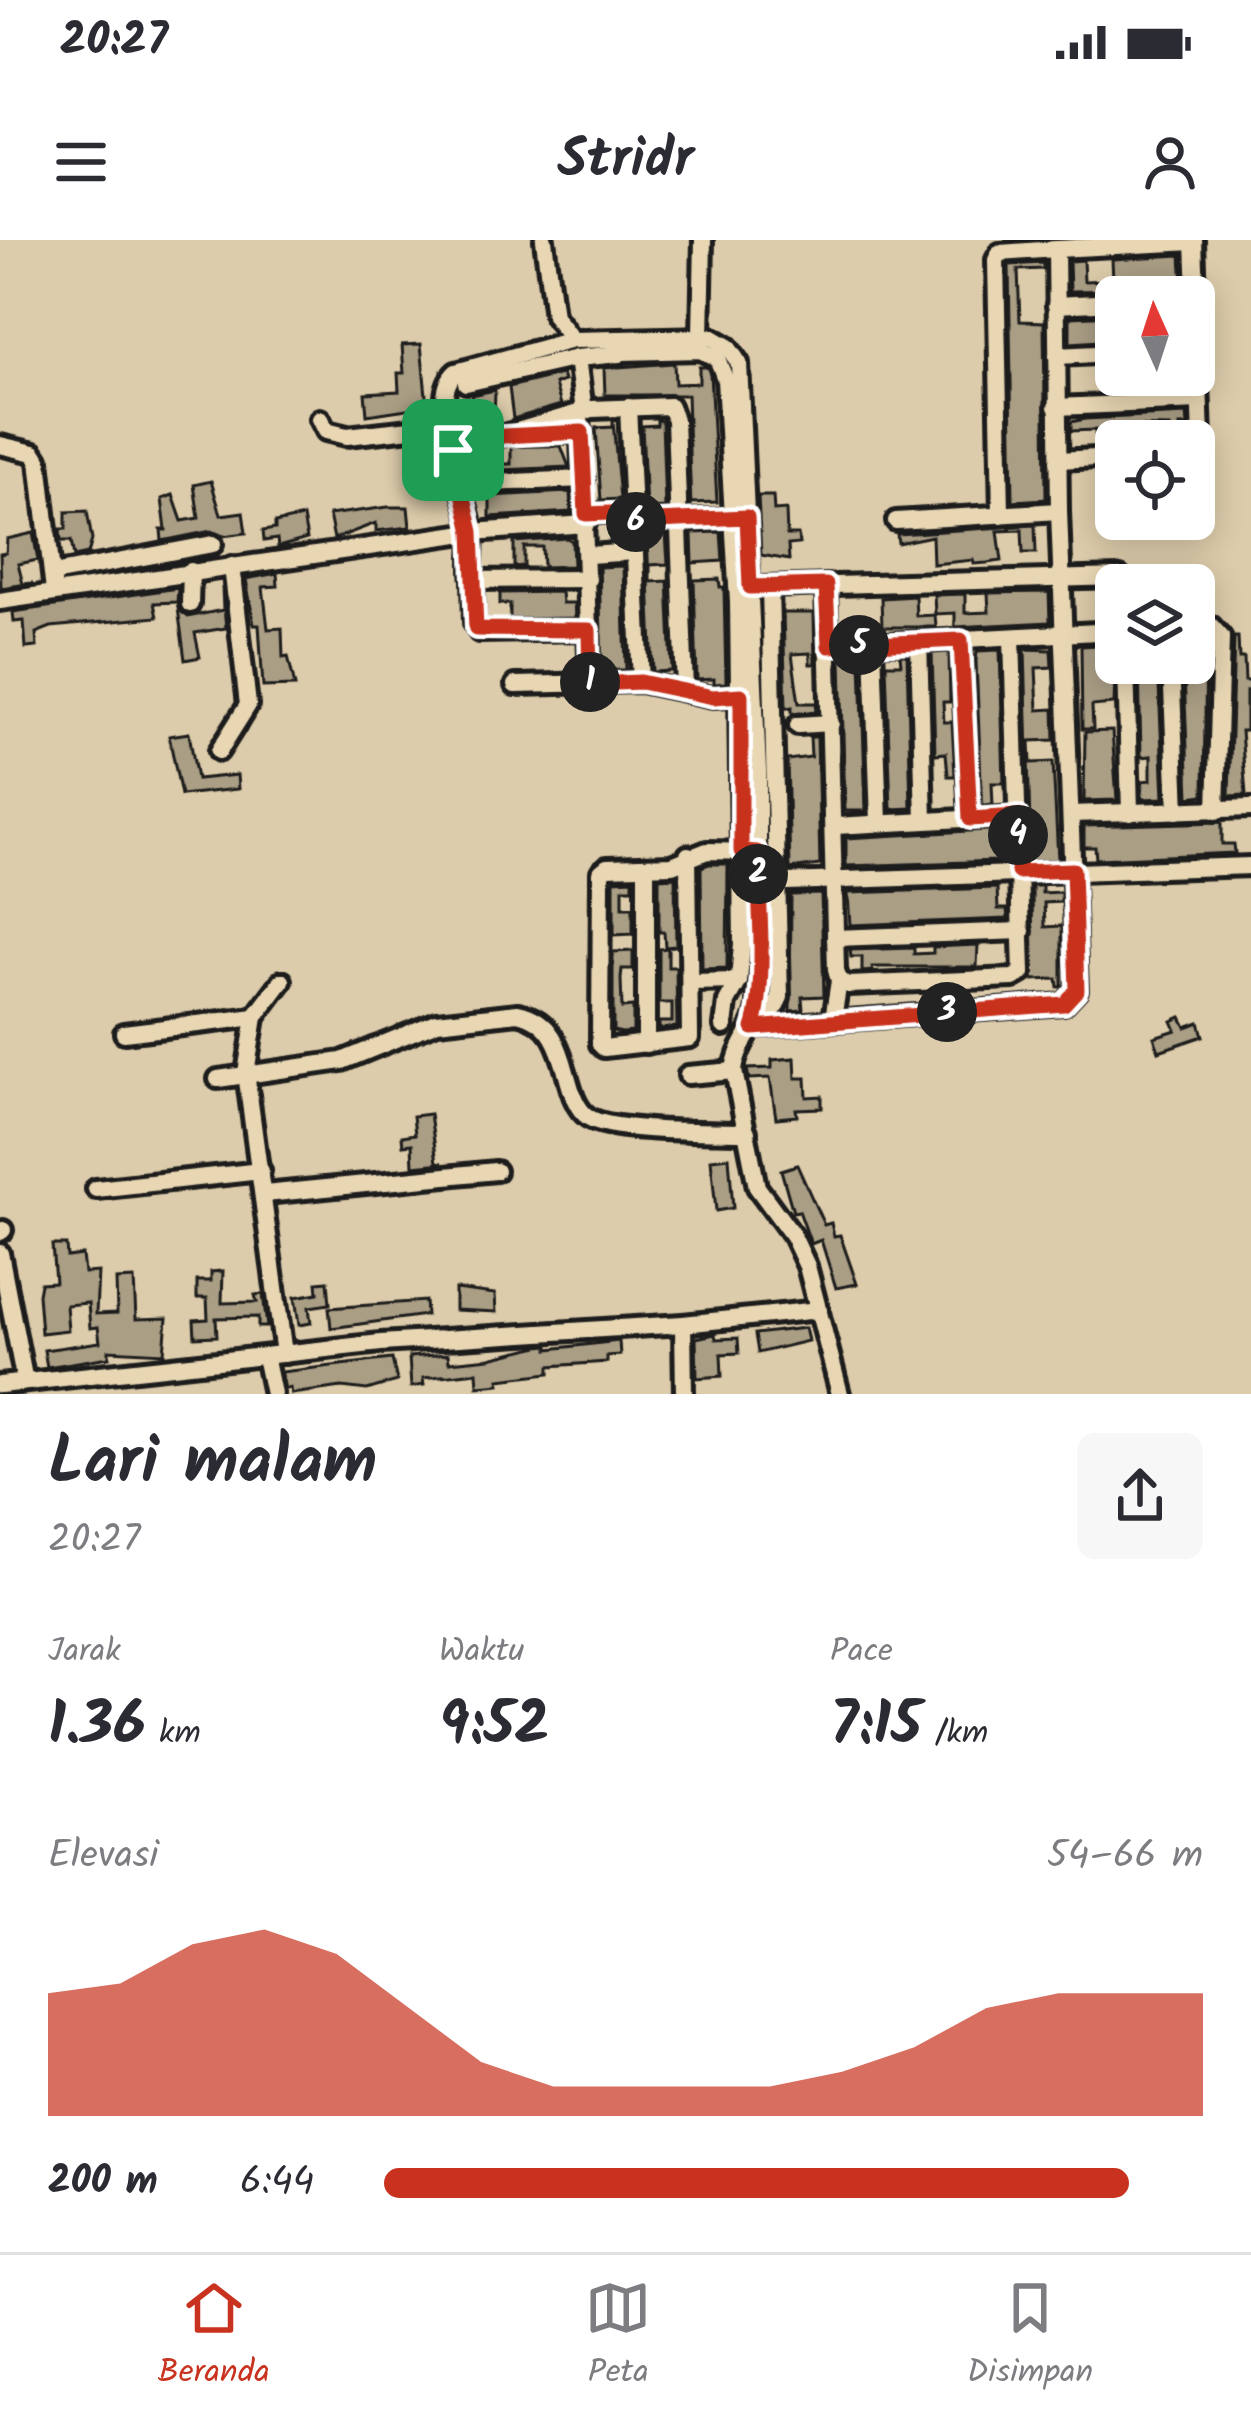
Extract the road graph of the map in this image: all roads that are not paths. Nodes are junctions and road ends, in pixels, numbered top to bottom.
1 (544, 240) edge
2 (703, 240) edge
3 (1194, 241) edge
4 (1056, 249) junction
5 (1195, 276) edge
6 (1095, 303) edge
7 (1056, 304) junction
8 (701, 336) junction
9 (622, 345) junction
10 (574, 349) junction
11 (1095, 354) edge
12 (1057, 356) junction
13 (466, 383) dead end
14 (1199, 396) edge
15 (1199, 401) junction
16 (628, 407) junction
17 (1057, 407) junction
18 (582, 412) junction
19 (320, 419) dead end
20 (1200, 420) edge
21 (447, 425) junction
22 (582, 432) junction
23 (503, 436) junction
24 (0, 445) edge
25 (453, 450) junction
26 (1095, 459) edge
27 (1058, 460) junction
28 (584, 479) junction
29 (462, 484) junction
30 (1059, 512) junction
31 (1001, 515) junction
32 (634, 517) junction
33 (741, 518) junction
34 (586, 519) junction
35 (678, 521) junction
36 (896, 521) dead end
37 (472, 532) junction
38 (213, 544) dead end
39 (635, 552) junction
40 (588, 555) junction
41 (232, 566) junction
42 (191, 571) junction
43 (1064, 576) junction
44 (1095, 577) edge
45 (588, 579) junction
46 (473, 580) junction
47 (53, 582) junction
48 (826, 585) junction
49 (770, 587) junction
50 (746, 597) junction
51 (0, 601) edge
52 (190, 604) dead end
53 (589, 630) junction
54 (1215, 630) edge
55 (1095, 632) edge
56 (1067, 634) junction
57 (1012, 637) junction
58 (961, 640) junction
59 (920, 642) junction
60 (873, 644) junction
61 (829, 646) junction
62 (641, 682) junction
63 (590, 684) junction
64 (1127, 684) edge
65 (1172, 684) edge
66 (515, 685) dead end
67 (685, 690) junction
68 (756, 701) junction
69 (831, 723) junction
70 (798, 725) dead end
71 (219, 751) dead end
72 (1251, 808) edge
73 (1177, 811) junction
74 (1216, 811) junction
75 (1130, 812) junction
76 (1071, 814) junction
77 (1018, 816) junction
78 (970, 819) junction
79 (924, 820) junction
80 (879, 823) junction
81 (835, 826) junction
82 (749, 852) junction
83 (688, 855) junction
84 (646, 866) junction
85 (1251, 866) edge
86 (1073, 870) junction
87 (1018, 872) junction
88 (834, 879) junction
89 (758, 890) junction
90 (1022, 931) junction
91 (836, 938) junction
92 (282, 980) dead end
93 (839, 981) junction
94 (691, 982) junction
95 (739, 982) junction
96 (255, 1018) junction
97 (832, 1019) junction
98 (724, 1027) dead end
99 (759, 1027) junction
100 (124, 1033) dead end
101 (646, 1044) junction
102 (734, 1071) junction
103 (246, 1073) junction
104 (688, 1075) dead end
105 (218, 1079) dead end
106 (747, 1132) junction
107 (261, 1171) junction
108 (496, 1171) dead end
109 (96, 1189) dead end
110 (266, 1194) junction
111 (0, 1253) edge
112 (819, 1310) junction
113 (683, 1324) junction
114 (275, 1355) junction
115 (25, 1382) junction
116 (0, 1385) edge
117 (273, 1394) edge
118 (684, 1394) edge
119 (840, 1394) edge

1 - 10 street
2 - 8 street
3 - 4 street
3 - 5 street
4 - 7 street
4 - 31 street
6 - 7 street
7 - 12 street
8 - 9 street
8 - 33 street
9 - 10 street
9 - 33 street
10 - 13 street
10 - 18 street
10 - 21 street
11 - 12 street
12 - 17 street
14 - 15 street
15 - 17 street
15 - 20 street
16 - 18 street
16 - 32 street
16 - 35 street
17 - 27 street
18 - 22 street
18 - 23 street
19 - 21 street
21 - 25 street
22 - 23 street
22 - 28 street
23 - 25 street
24 - 47 street
25 - 29 street
26 - 27 street
27 - 30 street
28 - 29 street
28 - 34 street
29 - 37 street
30 - 31 street
30 - 43 street
31 - 36 street
32 - 34 street
32 - 35 street
32 - 39 street
33 - 35 street
33 - 50 street
34 - 37 street
34 - 40 street
35 - 67 street
37 - 41 street
37 - 46 street
38 - 47 street
39 - 40 street
39 - 62 street
40 - 45 street
41 - 42 street
41 - 71 street
42 - 47 street
42 - 52 street
43 - 44 street
43 - 48 street
43 - 56 street
45 - 46 street
45 - 53 street
46 - 53 street
47 - 51 street
48 - 49 street
48 - 61 street
49 - 50 street
49 - 68 street
50 - 68 street
53 - 63 street
54 - 74 street
55 - 56 street
56 - 57 street
56 - 76 street
57 - 58 street
57 - 77 street
58 - 59 street
58 - 78 street
59 - 60 street
59 - 79 street
60 - 61 street
60 - 80 street
61 - 69 street
62 - 63 street
62 - 67 street
63 - 66 street
64 - 75 street
65 - 73 street
67 - 68 street
68 - 82 street
68 - 89 street
69 - 70 street
69 - 81 street
72 - 74 street
73 - 74 street
73 - 75 street
75 - 76 street
76 - 86 street
77 - 78 street
77 - 87 street
78 - 79 street
79 - 80 street
80 - 81 street
81 - 88 street
82 - 83 street
82 - 89 street
83 - 84 street
83 - 94 street
84 - 101 street
84 - 101 street
85 - 86 street
86 - 87 street
86 - 97 street
87 - 88 street
87 - 90 street
88 - 89 street
88 - 91 street
89 - 95 street
89 - 99 street
90 - 91 street
90 - 93 street
91 - 93 street
92 - 96 street
93 - 97 street
94 - 95 street
94 - 101 street
95 - 98 street
96 - 100 street
96 - 103 street
97 - 99 street
99 - 102 street
102 - 104 street
102 - 106 street
103 - 105 street
103 - 106 street
103 - 107 street
106 - 112 street
107 - 109 street
107 - 110 street
108 - 110 street
110 - 114 street
111 - 115 street
112 - 113 street
112 - 119 street
113 - 114 street
113 - 118 street
114 - 115 street
114 - 117 street
115 - 116 street

